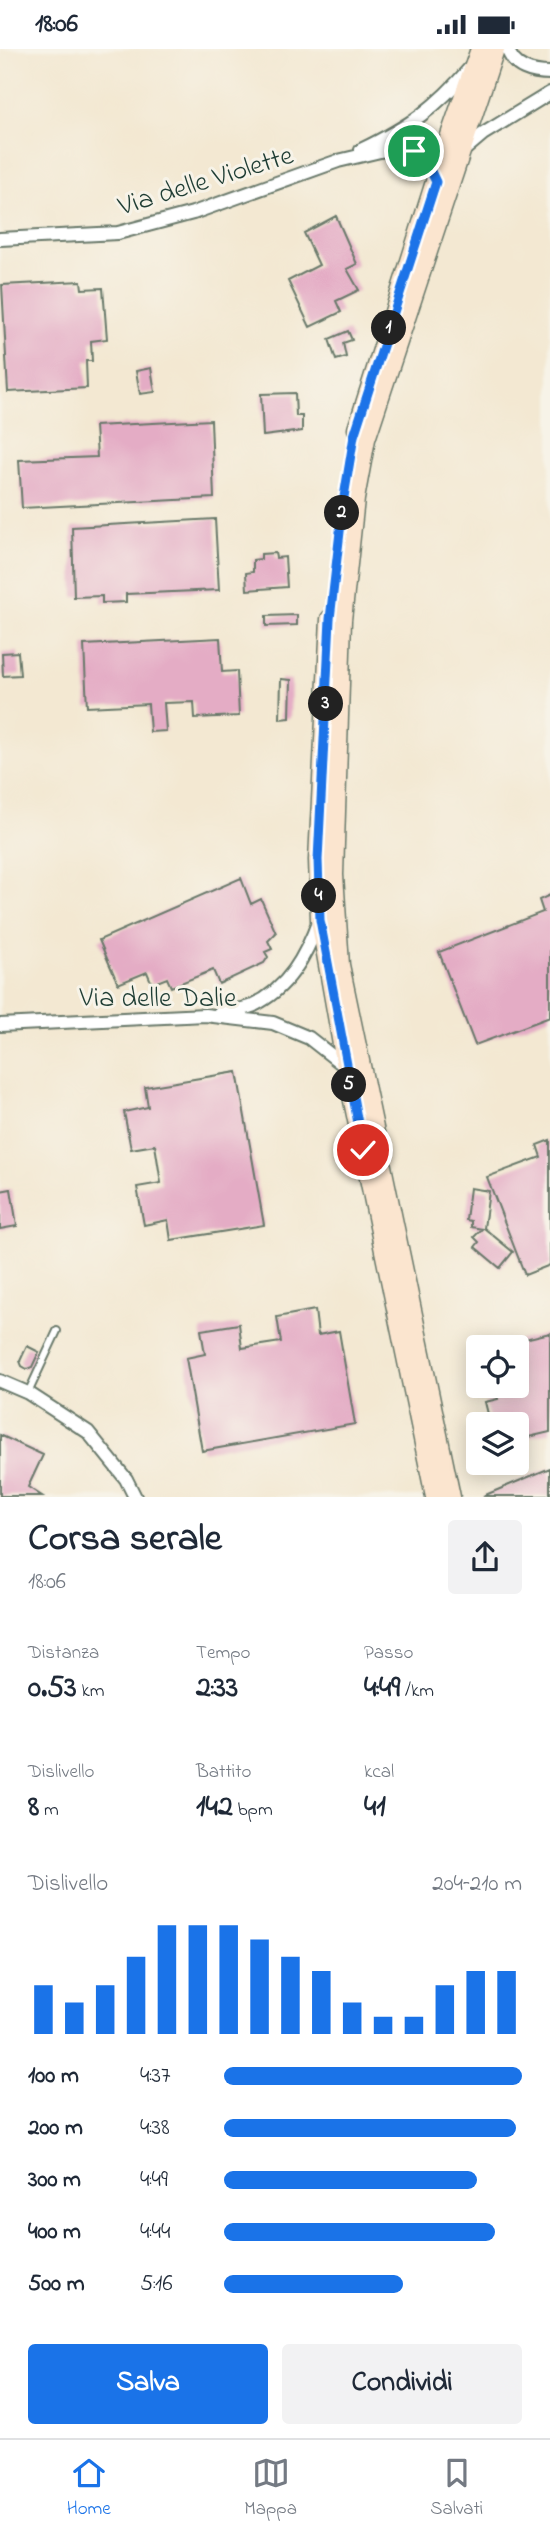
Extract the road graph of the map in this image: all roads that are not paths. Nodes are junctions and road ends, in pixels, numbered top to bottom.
1 (495, 49) edge
2 (508, 49) edge
3 (478, 55) edge
4 (550, 73) edge
5 (550, 93) edge
6 (463, 151) junction
7 (338, 161) junction
8 (436, 182) junction
9 (0, 239) edge
10 (320, 920) junction
11 (205, 1015) junction
12 (0, 1025) edge
13 (346, 1067) junction
14 (57, 1331) dead end
15 (0, 1381) edge
16 (28, 1393) junction
17 (135, 1496) edge
18 (435, 1496) edge
19 (451, 1496) edge

1 - 6 main road
2 - 4 street
3 - 7 street
3 - 8 main road
5 - 6 street
6 - 19 main road
7 - 8 street
7 - 9 street, Via delle Violette
8 - 10 main road
10 - 11 street
10 - 13 main road
11 - 12 street, Via delle Dalie
11 - 13 street, Via delle Dalie
13 - 18 main road
14 - 16 lane
15 - 16 street
16 - 17 street

